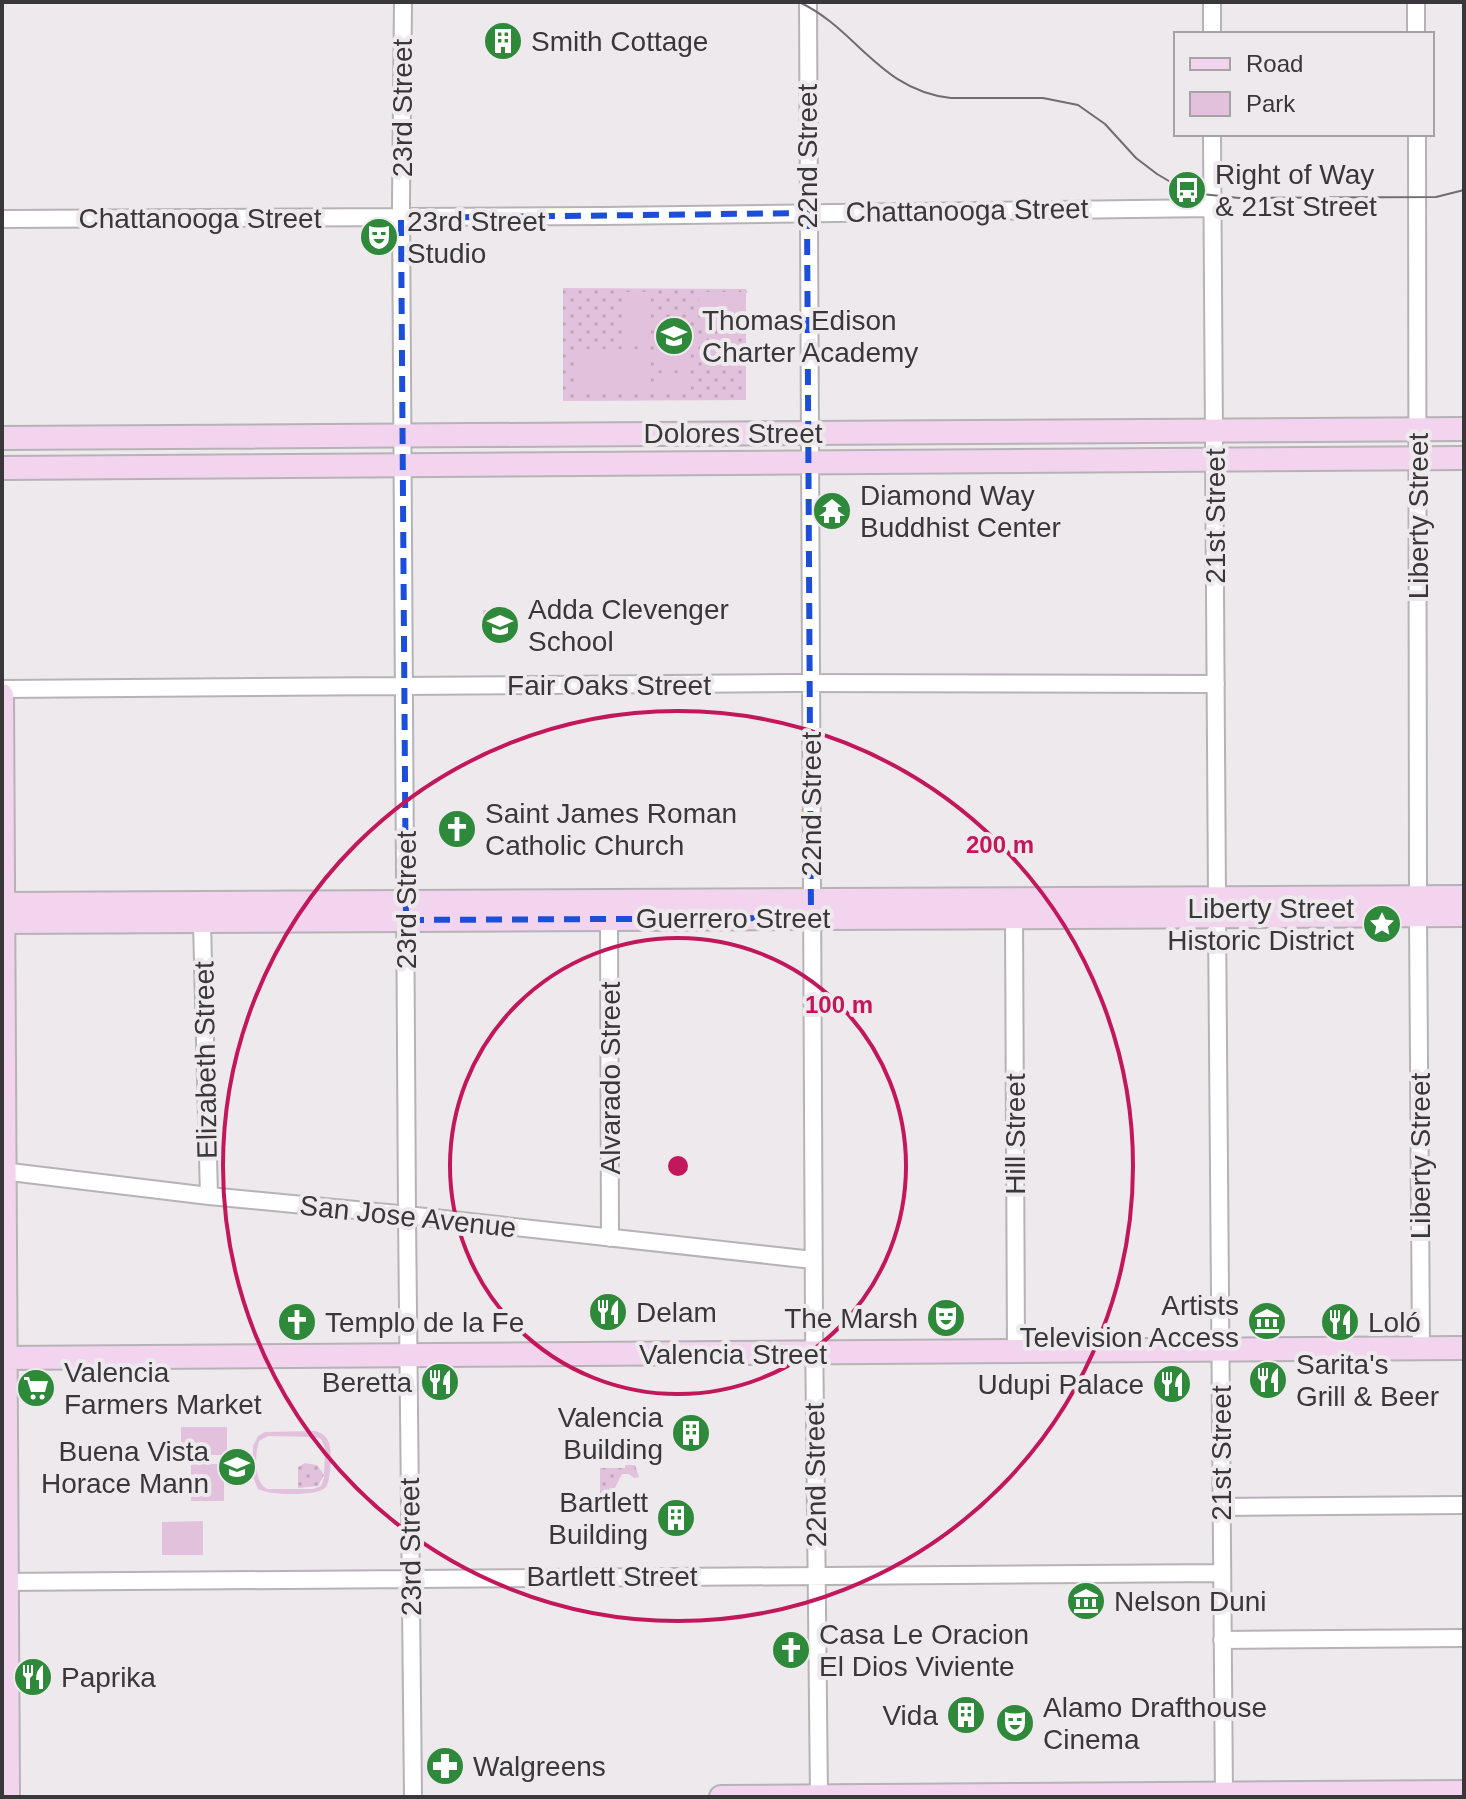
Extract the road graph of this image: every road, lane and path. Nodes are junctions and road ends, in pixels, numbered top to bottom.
1 (403, 2) edge
2 (808, 2) edge
3 (1212, 2) edge
4 (1416, 2) edge
5 (1212, 32) edge
6 (1416, 32) edge
7 (1212, 136) edge
8 (1417, 136) edge
9 (1213, 208) junction
10 (807, 213) junction
11 (401, 218) junction
12 (2, 219) edge
13 (1418, 429) junction
14 (1464, 429) edge
15 (1214, 430) junction
16 (1012, 431) junction
17 (808, 433) junction
18 (403, 435) junction
19 (2, 438) edge
20 (1464, 458) edge
21 (1417, 459) junction
22 (1214, 460) junction
23 (1013, 461) junction
24 (809, 463) junction
25 (403, 465) junction
26 (2, 468) edge
27 (810, 684) junction
28 (1216, 684) junction
29 (404, 686) junction
30 (2, 692) edge
31 (1464, 897) edge
32 (2, 904) edge
33 (1418, 907) junction
34 (1217, 908) junction
35 (811, 909) junction
36 (406, 912) junction
37 (1464, 915) edge
38 (1014, 916) junction
39 (609, 919) junction
40 (2, 922) edge
41 (202, 923) junction
42 (3, 1171) edge
43 (209, 1196) junction
44 (407, 1215) junction
45 (610, 1238) junction
46 (813, 1260) junction
47 (1464, 1348) edge
48 (1421, 1349) junction
49 (1220, 1351) junction
50 (1016, 1352) junction
51 (814, 1353) junction
52 (408, 1355) junction
53 (4, 1358) edge
54 (1464, 1505) edge
55 (1221, 1507) junction
56 (1221, 1573) junction
57 (816, 1574) junction
58 (410, 1578) junction
59 (5, 1582) edge
60 (1464, 1638) edge
61 (1222, 1640) junction
62 (5, 1687) edge
63 (1464, 1792) edge
64 (1224, 1795) edge
65 (8, 1797) edge
66 (413, 1797) edge
67 (721, 1797) edge
68 (819, 1797) edge

1 - 11 street, 23rd Street
2 - 10 street, 22nd Street
3 - 5 street
4 - 6 street
7 - 9 street, 21st Street
8 - 13 street, Liberty Street
9 - 10 street, Chattanooga Street
9 - 15 street, 21st Street
10 - 11 street, Chattanooga Street
10 - 17 street, 22nd Street
11 - 12 street, Chattanooga Street
11 - 18 street, 23rd Street
13 - 14 main road, Dolores Street
13 - 15 main road, Dolores Street
13 - 21 street, Liberty Street
15 - 16 main road, Dolores Street
15 - 22 street, 21st Street
16 - 17 main road, Dolores Street
16 - 23 main road
17 - 18 main road, Dolores Street
17 - 24 street, 22nd Street
18 - 19 main road, Dolores Street
18 - 25 street, 23rd Street
20 - 21 main road, Dolores Street
21 - 22 main road, Dolores Street
21 - 33 street, Liberty Street
22 - 23 main road, Dolores Street
22 - 28 street, 21st Street
23 - 24 main road, Dolores Street
24 - 25 main road, Dolores Street
24 - 27 street, 22nd Street
25 - 26 main road, Dolores Street
25 - 29 street, 23rd Street
27 - 28 street, Fair Oaks Street
27 - 29 street, Fair Oaks Street
27 - 35 street, 22nd Street
28 - 34 street, 21st Street
29 - 30 street, Fair Oaks Street
29 - 36 street, 23rd Street
30 - 32 main road
31 - 33 main road, Guerrero Street
32 - 36 main road, Guerrero Street
32 - 40 main road
33 - 34 main road, Guerrero Street
33 - 37 main road, Guerrero Street
33 - 48 street, Liberty Street
34 - 35 main road, Guerrero Street
34 - 38 main road, Guerrero Street
34 - 49 street, 21st Street
35 - 36 main road, Guerrero Street
35 - 38 main road, Guerrero Street
35 - 39 main road, Guerrero Street
35 - 46 street, 22nd Street
36 - 39 main road, Guerrero Street
36 - 41 main road, Guerrero Street
36 - 44 street, 23rd Street
38 - 50 street, Hill Street
39 - 45 street, Alvarado Street
40 - 41 main road, Guerrero Street
40 - 42 main road
41 - 43 street, Elizabeth Street
42 - 43 street, San Jose Avenue
42 - 53 main road
43 - 44 street, San Jose Avenue
44 - 45 street, San Jose Avenue
44 - 52 street, 23rd Street
45 - 46 street, San Jose Avenue
46 - 51 street, 22nd Street
47 - 48 main road, Valencia Street
48 - 49 main road, Valencia Street
49 - 50 main road, Valencia Street
49 - 55 street, 21st Street
50 - 51 main road, Valencia Street
51 - 52 main road, Valencia Street
51 - 57 street, 22nd Street
52 - 53 main road, Valencia Street
52 - 58 street, 23rd Street
53 - 59 main road
54 - 55 street
55 - 56 street, 21st Street
56 - 57 street, Bartlett Street
56 - 61 street, 21st Street
57 - 58 street, Bartlett Street
57 - 68 street, 22nd Street
58 - 59 street, Bartlett Street
58 - 66 street, 23rd Street
59 - 62 main road
60 - 61 street
61 - 64 street, 21st Street
62 - 65 main road
63 - 64 main road
64 - 68 main road
67 - 68 main road

